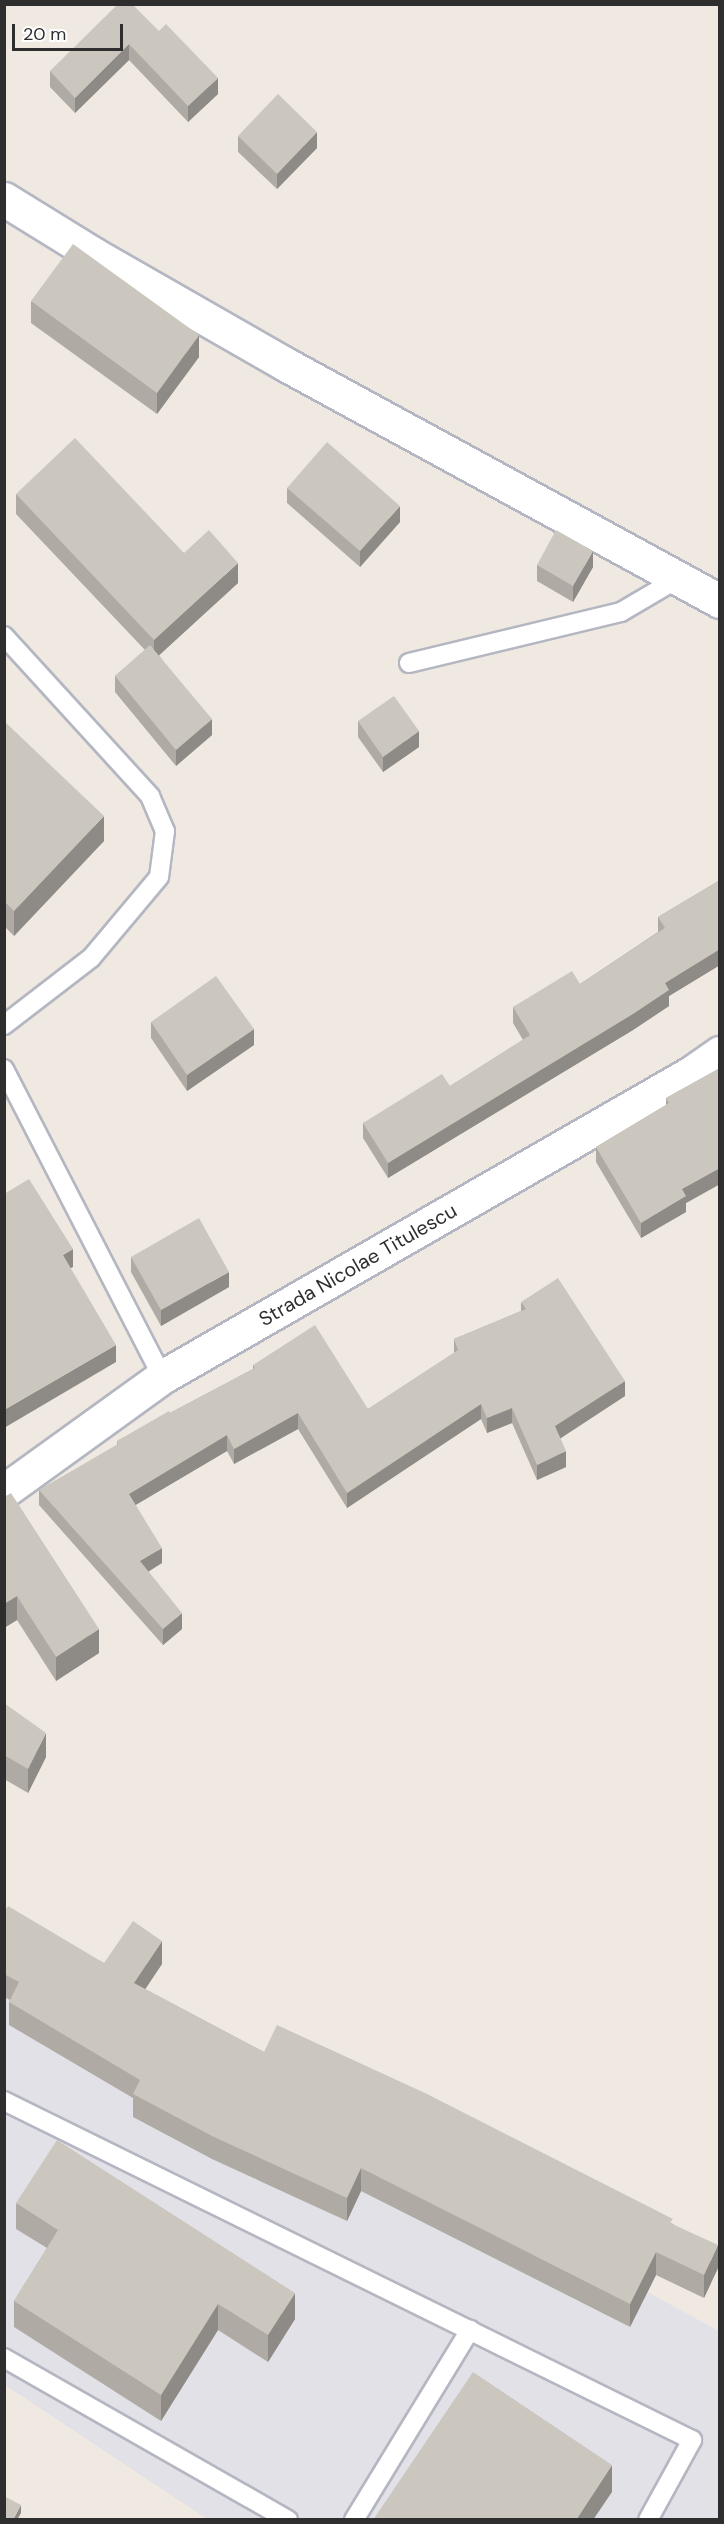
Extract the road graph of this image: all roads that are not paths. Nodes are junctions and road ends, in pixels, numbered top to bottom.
1 (4, 199) edge
2 (679, 579) junction
3 (720, 601) edge
4 (4, 636) edge
5 (409, 663) dead end
6 (4, 1025) edge
7 (720, 1053) edge
8 (4, 1069) edge
9 (162, 1377) junction
10 (4, 1491) edge
11 (4, 2101) edge
12 (470, 2330) junction
13 (4, 2358) edge
14 (288, 2520) edge
15 (354, 2520) edge
16 (648, 2520) edge

1 - 2 street
2 - 3 street
2 - 5 lane
4 - 6 lane
7 - 9 street, Strada Nicolae Titulescu
8 - 9 lane
9 - 10 street, Strada Nicolae Titulescu
11 - 12 lane
12 - 15 lane
12 - 16 lane
13 - 14 lane

